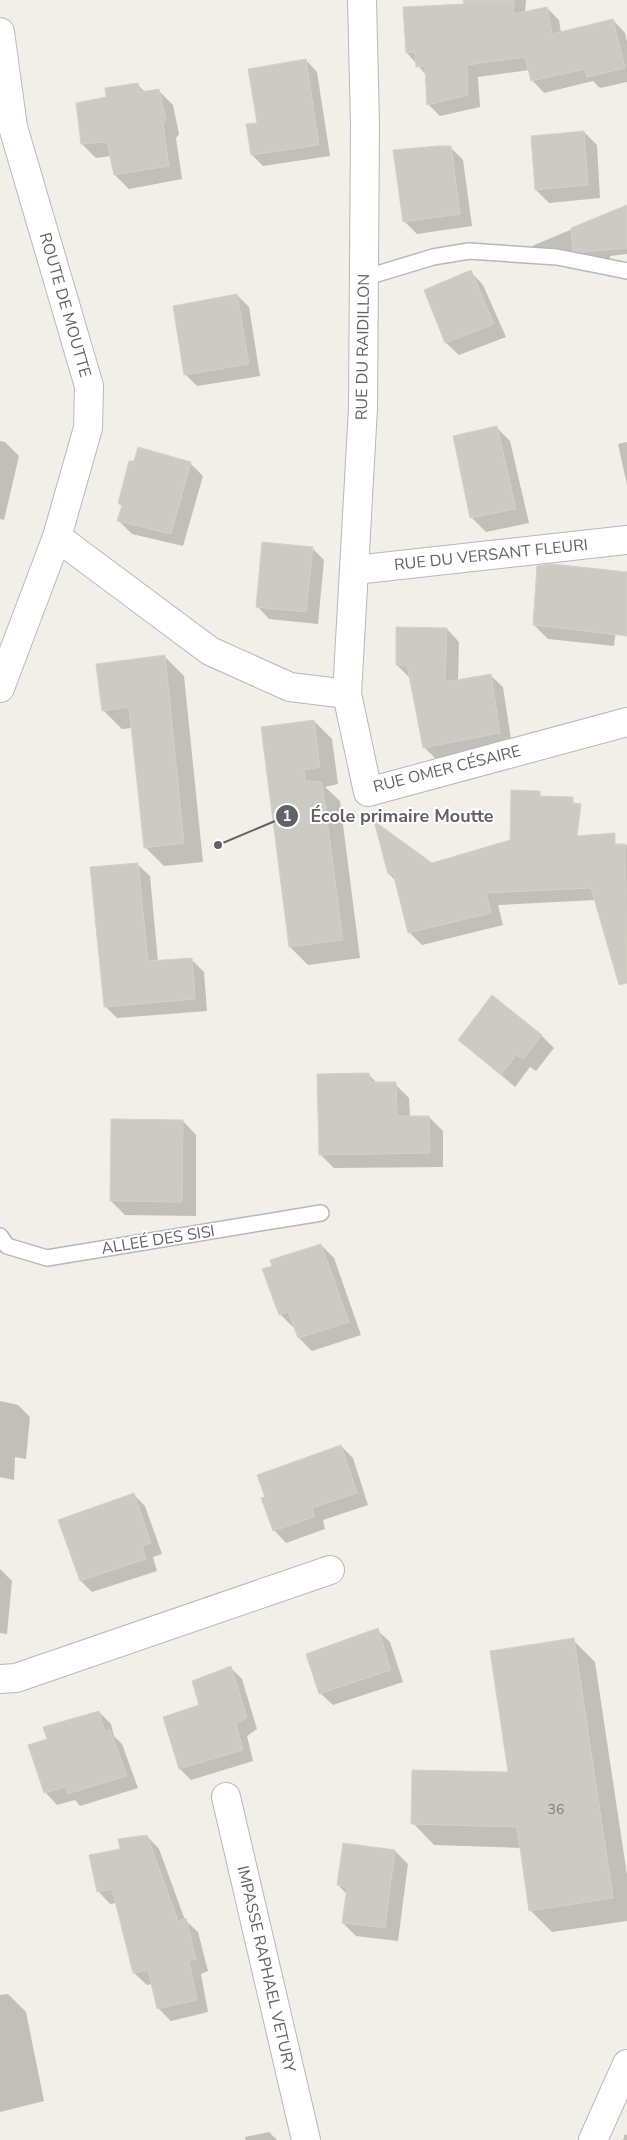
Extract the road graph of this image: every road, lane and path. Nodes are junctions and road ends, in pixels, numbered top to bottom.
1 (362, 0) edge
2 (0, 32) edge
3 (6, 129) edge
4 (627, 271) edge
5 (364, 278) junction
6 (57, 537) junction
7 (627, 540) edge
8 (355, 570) junction
9 (0, 688) edge
10 (347, 694) junction
11 (627, 722) edge
12 (322, 1213) dead end
13 (0, 1236) edge
14 (330, 1570) dead end
15 (0, 1679) edge
16 (226, 1797) dead end
17 (627, 2064) edge
18 (306, 2140) edge
19 (593, 2140) edge

1 - 5 street, RUE DU RAIDILLON
2 - 3 street, ROUTE DE MOUTTE
3 - 6 street, ROUTE DE MOUTTE
4 - 5 lane
5 - 8 street, RUE DU RAIDILLON
6 - 9 street, ROUTE DE MOUTTE
6 - 10 street
7 - 8 street, RUE DU VERSANT FLEURI
8 - 10 street, RUE DU RAIDILLON
10 - 11 street, RUE OMER CÉSAIRE
12 - 13 lane, ALLEÉ DES SISI
14 - 15 street
16 - 18 street, IMPASSE RAPHAEL VETURY
17 - 19 street

